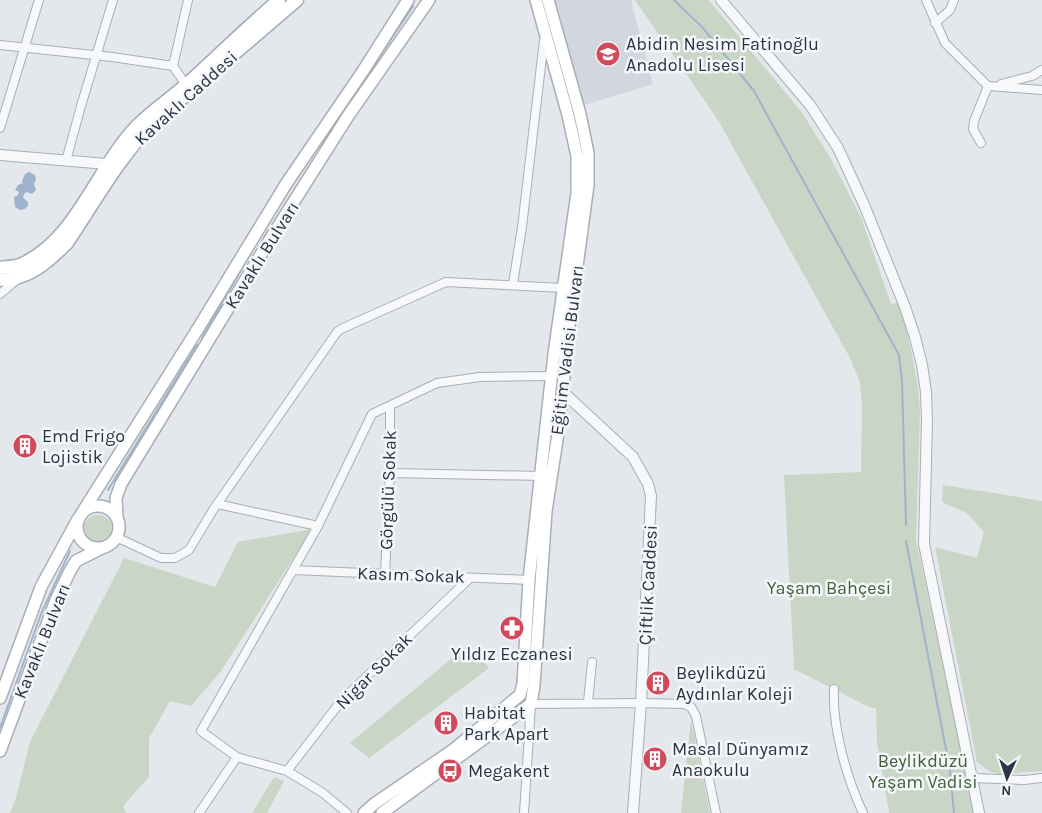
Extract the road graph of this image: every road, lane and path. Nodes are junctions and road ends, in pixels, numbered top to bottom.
1 (39, 0) edge
2 (113, 0) edge
3 (188, 0) edge
4 (279, 0) edge
5 (297, 0) edge
6 (408, 0) edge
7 (429, 0) edge
8 (536, 0) edge
9 (548, 0) edge
10 (721, 0) edge
11 (926, 0) edge
12 (954, 0) edge
13 (266, 6) edge
14 (935, 22) junction
15 (544, 34) junction
16 (0, 45) edge
17 (25, 48) junction
18 (96, 55) junction
19 (173, 66) junction
20 (1042, 70) edge
21 (186, 85) junction
22 (991, 86) junction
23 (1042, 90) edge
24 (0, 128) edge
25 (981, 143) dead end
26 (0, 154) edge
27 (66, 161) junction
28 (107, 164) junction
29 (0, 268) edge
30 (22, 277) junction
31 (0, 280) edge
32 (513, 284) junction
33 (564, 288) junction
34 (0, 294) edge
35 (557, 377) junction
36 (563, 392) junction
37 (390, 406) junction
38 (390, 473) junction
39 (540, 476) junction
40 (217, 504) junction
41 (80, 516) junction
42 (116, 518) junction
43 (318, 526) junction
44 (116, 537) junction
45 (104, 547) junction
46 (293, 570) junction
47 (384, 574) junction
48 (470, 578) junction
49 (529, 580) junction
50 (592, 662) dead end
51 (834, 689) dead end
52 (520, 695) junction
53 (0, 698) edge
54 (588, 702) junction
55 (641, 703) junction
56 (531, 704) junction
57 (0, 751) edge
58 (237, 757) junction
59 (287, 772) junction
60 (973, 778) junction
61 (1042, 778) edge
62 (199, 813) edge
63 (347, 813) edge
64 (364, 813) edge
65 (382, 813) edge
66 (524, 813) edge
67 (633, 813) edge
68 (716, 813) edge
69 (863, 813) edge
70 (980, 813) edge

1 - 17 street
2 - 18 street
3 - 19 street
4 - 13 main road, Kavaklı Caddesi
5 - 30 main road, Kavaklı Caddesi
6 - 41 main road, Kavaklı Bulvarı
7 - 42 main road, Kavaklı Bulvarı
8 - 15 main road, Eğitim Vadisi Bulvarı
9 - 35 main road, Eğitim Vadisi Bulvarı
10 - 60 street
11 - 14 street
12 - 14 street
13 - 21 main road, Kavaklı Caddesi
14 - 22 street
15 - 32 street
15 - 33 main road, Eğitim Vadisi Bulvarı
16 - 17 street
17 - 18 street
17 - 24 street
18 - 19 street
18 - 27 street
19 - 21 street
20 - 22 street
21 - 28 main road, Kavaklı Caddesi
22 - 23 street
22 - 25 street
26 - 27 street
27 - 28 street
28 - 29 main road, Kavaklı Caddesi
30 - 31 main road, Kavaklı Caddesi
30 - 34 street
32 - 33 street
32 - 40 street
33 - 35 main road, Eğitim Vadisi Bulvarı
35 - 36 main road, Eğitim Vadisi Bulvarı
35 - 37 street
35 - 39 main road, Eğitim Vadisi Bulvarı
36 - 55 street, Çiftlik Caddesi
36 - 56 main road, Eğitim Vadisi Bulvarı
37 - 38 street, Görgülü Sokak
37 - 43 street
38 - 39 street
38 - 47 street, Görgülü Sokak
39 - 49 main road, Eğitim Vadisi Bulvarı
40 - 43 street
40 - 44 street
41 - 42 main road
41 - 45 main road
41 - 53 main road, Kavaklı Bulvarı
42 - 44 main road, Kavaklı Bulvarı
43 - 46 street
44 - 45 main road, Kavaklı Bulvarı
45 - 57 main road, Kavaklı Bulvarı
46 - 47 street, Kasım Sokak
46 - 58 street
47 - 48 street, Kasım Sokak
48 - 49 street, Kasım Sokak
48 - 59 street, Nigar Sokak
49 - 52 main road, Eğitim Vadisi Bulvarı
50 - 54 street
51 - 69 street
52 - 56 street
52 - 64 main road
54 - 55 street
54 - 56 street
55 - 67 street, Çiftlik Caddesi
55 - 68 street
56 - 65 main road
56 - 66 street
58 - 59 street
58 - 62 street
59 - 63 street
60 - 61 street
60 - 70 street

